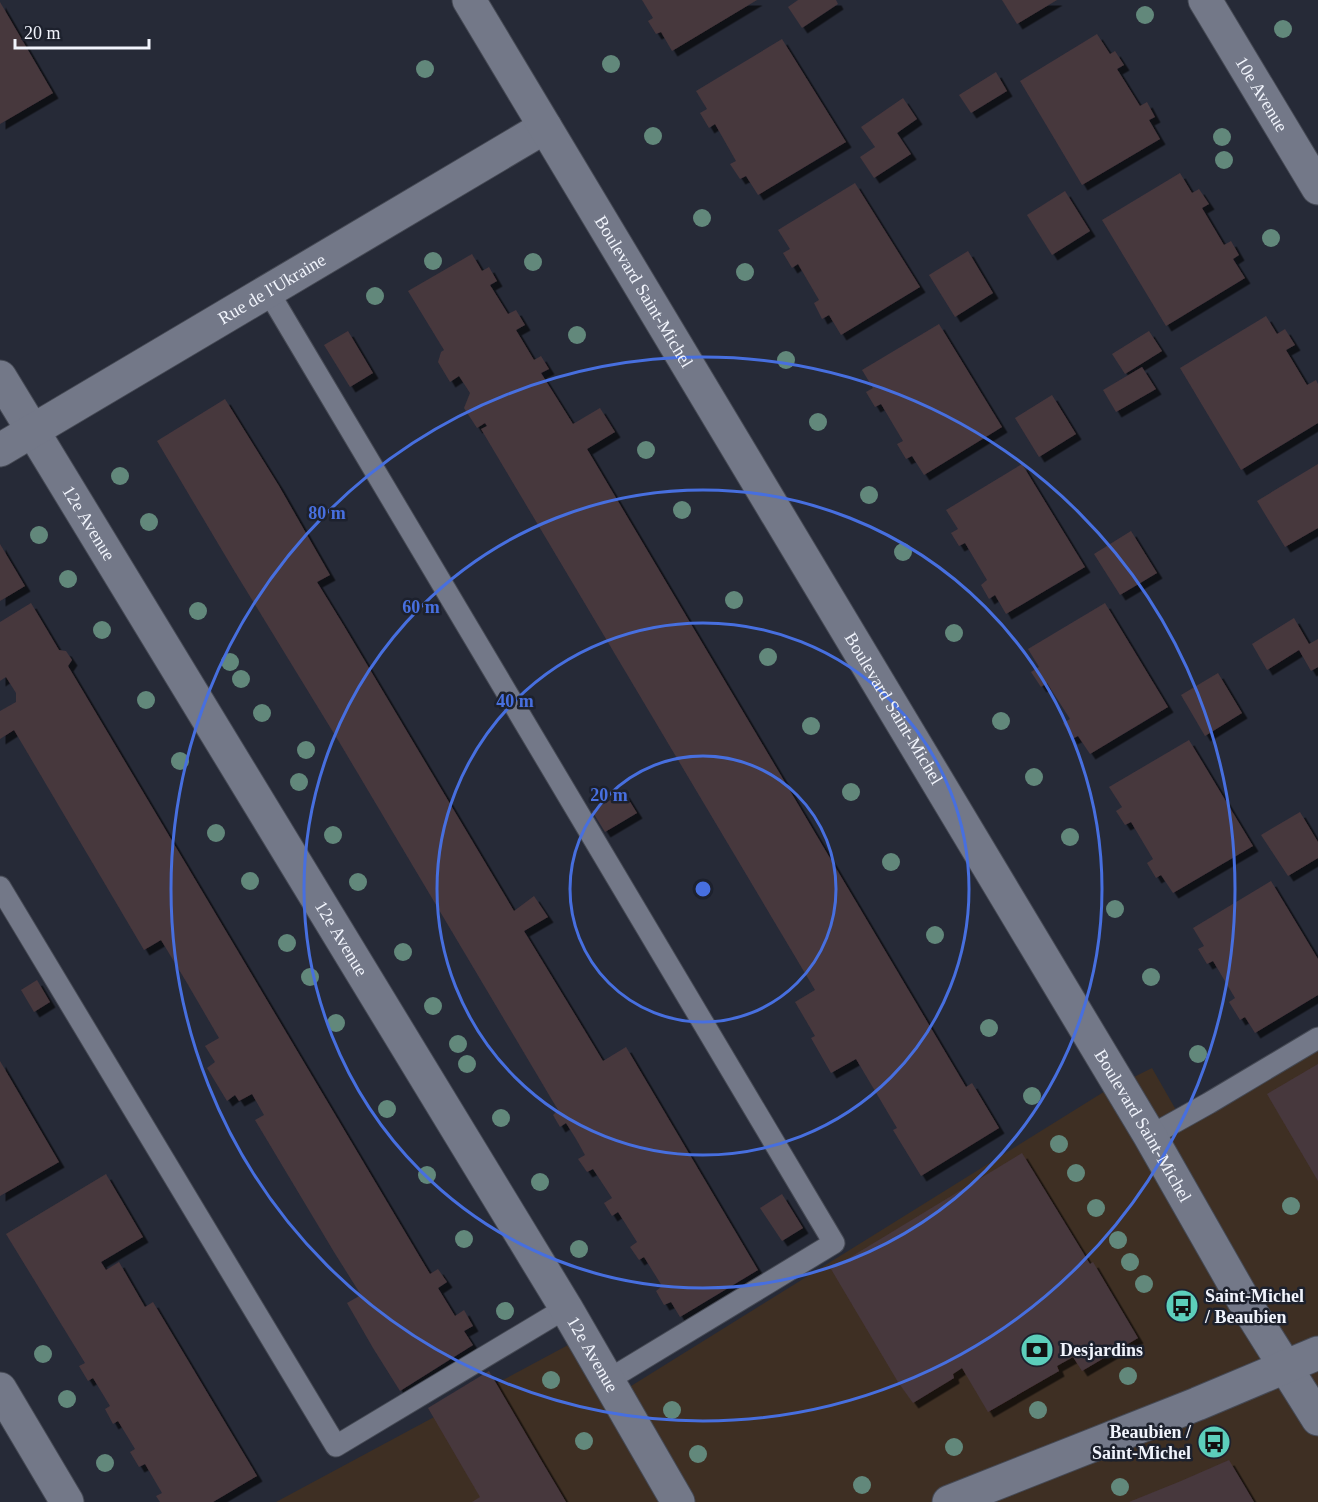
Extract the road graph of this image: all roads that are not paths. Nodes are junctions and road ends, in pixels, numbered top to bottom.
1 (469, 0) edge
2 (1205, 0) edge
3 (545, 127) junction
4 (1318, 188) edge
5 (268, 291) junction
6 (0, 377) edge
7 (32, 431) junction
8 (0, 450) edge
9 (0, 887) edge
10 (1318, 1038) edge
11 (1150, 1136) junction
12 (566, 1308) junction
13 (1318, 1353) edge
14 (1285, 1366) junction
15 (608, 1380) junction
16 (0, 1389) edge
17 (1318, 1419) edge
18 (67, 1502) edge
19 (678, 1502) edge
20 (949, 1502) edge

1 - 3 street, Boulevard Saint-Michel
2 - 4 street, 10e Avenue
3 - 5 street, Rue de l'Ukraine
3 - 11 street, Boulevard Saint-Michel
5 - 7 street, Rue de l'Ukraine
5 - 15 lane
6 - 7 street, 12e Avenue
7 - 8 street, Rue de l'Ukraine
7 - 12 street, 12e Avenue
9 - 12 lane
10 - 11 lane
11 - 14 street, Boulevard Saint-Michel
12 - 15 street, 12e Avenue
13 - 14 street
14 - 17 street, Boulevard Saint-Michel
14 - 20 street
15 - 19 street, 12e Avenue
16 - 18 street

